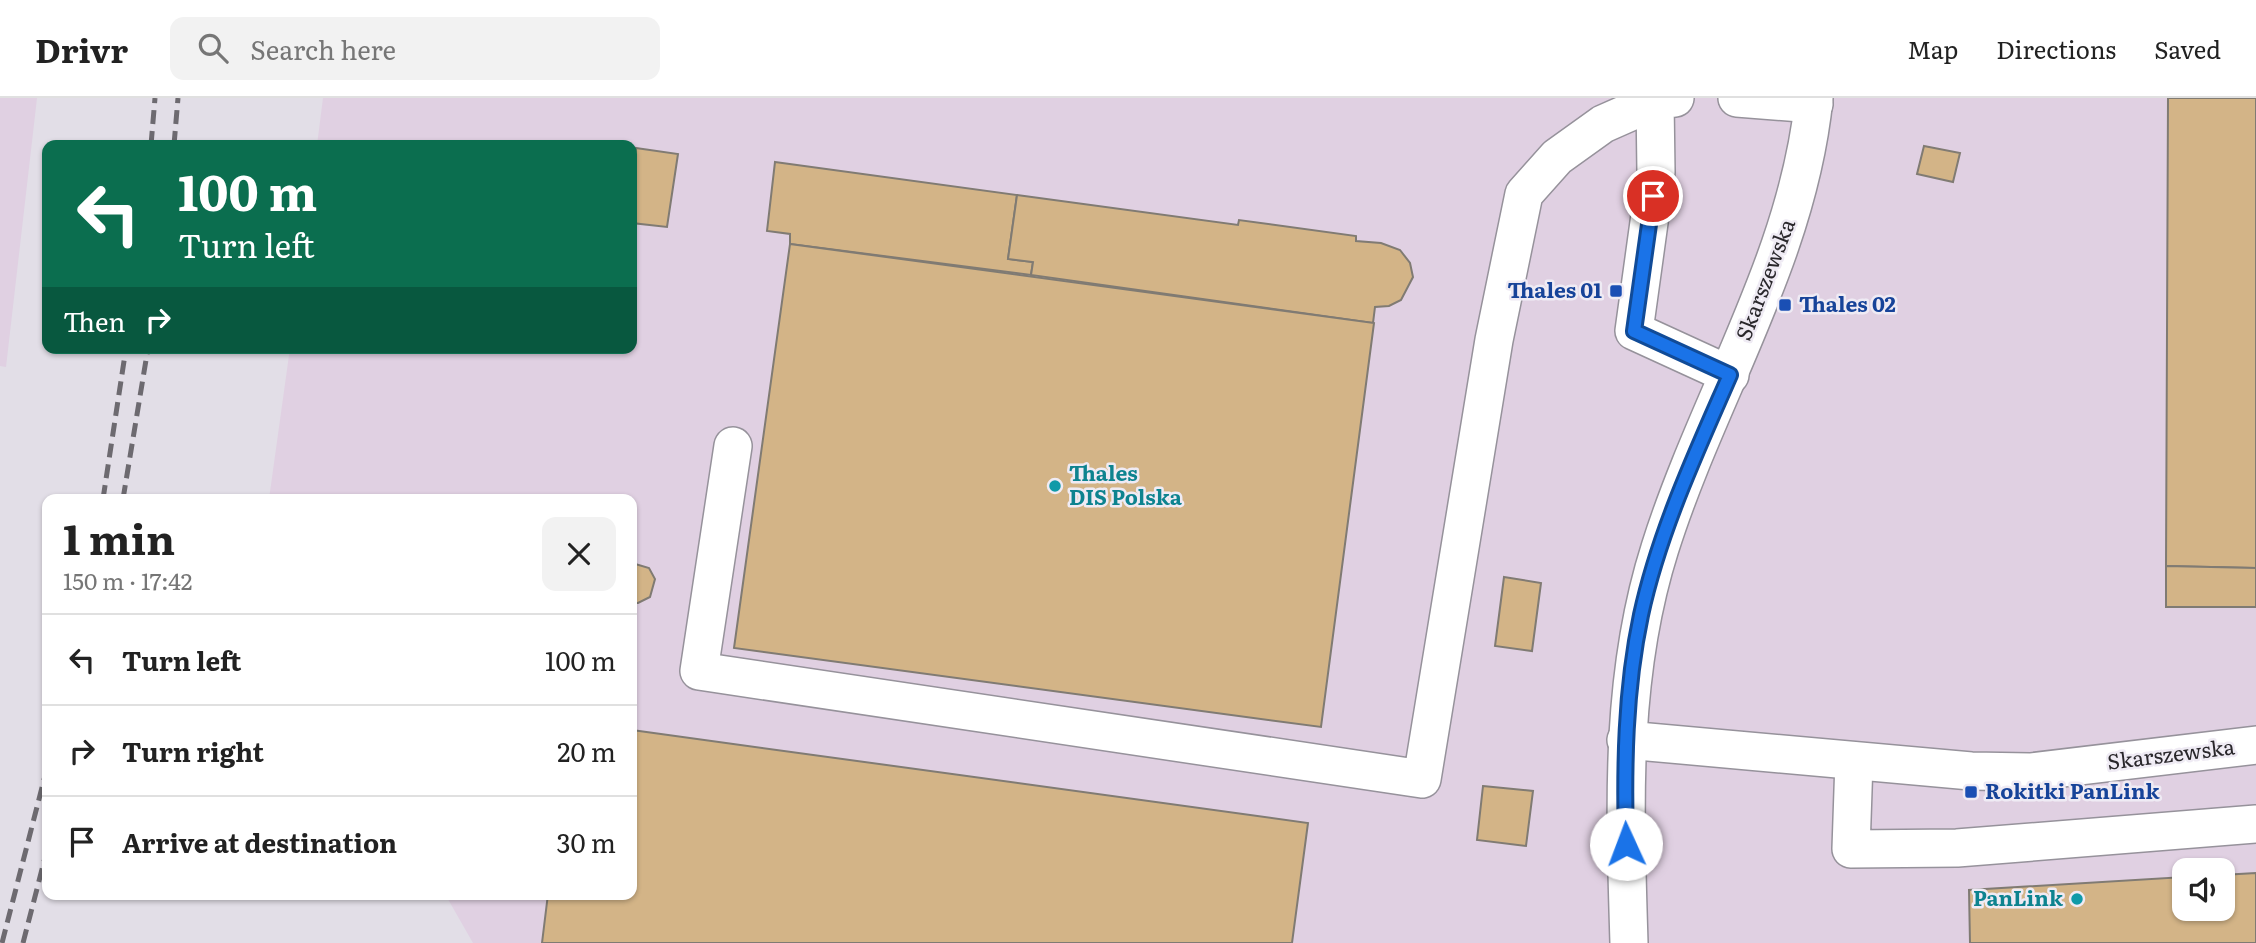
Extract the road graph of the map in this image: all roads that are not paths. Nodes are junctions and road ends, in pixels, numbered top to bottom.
1 (1737, 98) edge
2 (1665, 100) edge
3 (1814, 101) edge
4 (1730, 375) junction
5 (733, 446) dead end
6 (1626, 740) junction
7 (2256, 745) edge
8 (1854, 761) junction
9 (2256, 824) edge
10 (1629, 943) edge

1 - 3 street
2 - 4 street
2 - 5 street
3 - 4 street, Skarszewska
4 - 6 street, Skarszewska
6 - 8 street, Skarszewska
6 - 10 street, Skarszewska
7 - 8 street, Skarszewska
8 - 9 street

